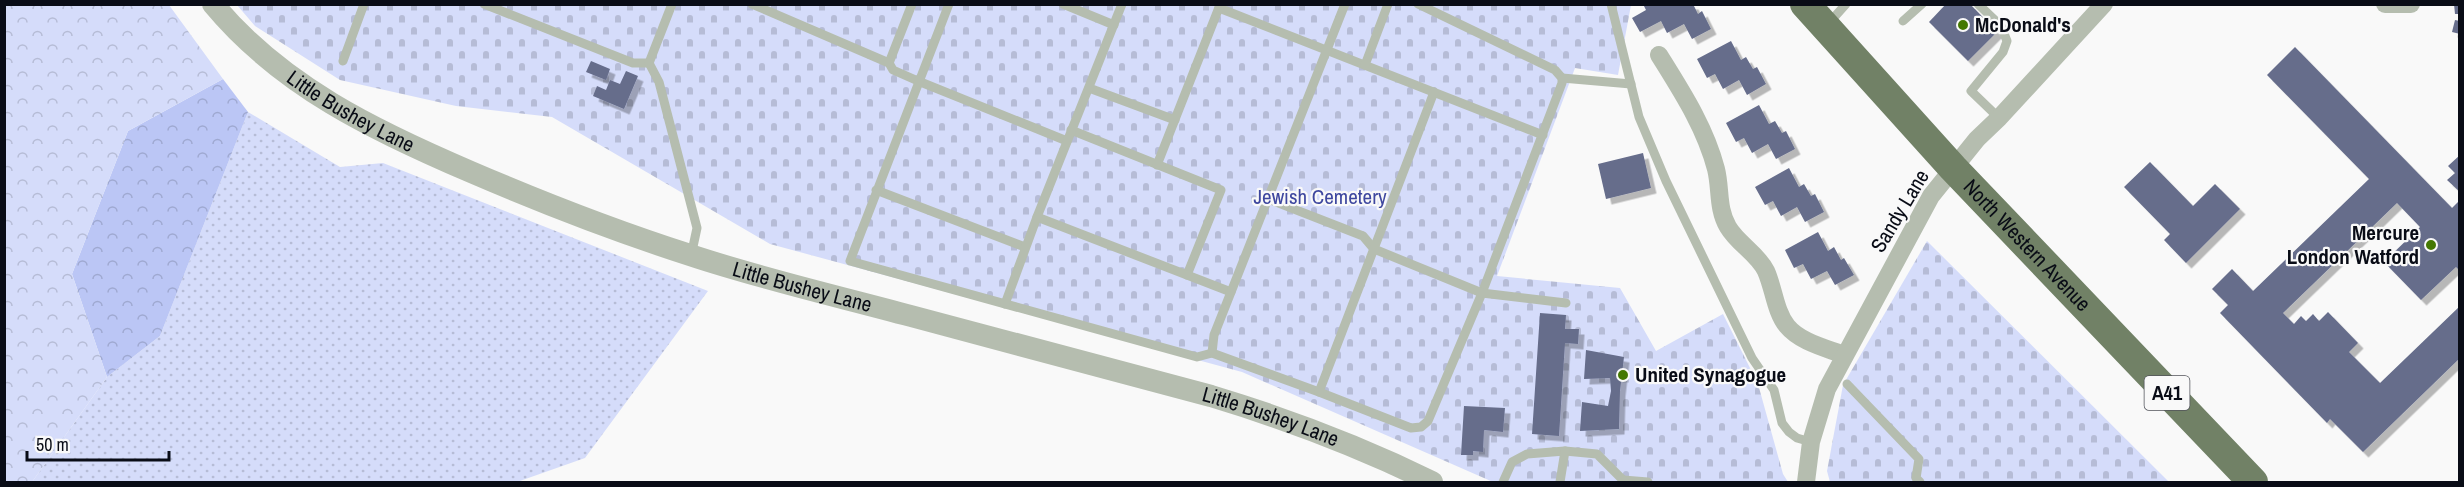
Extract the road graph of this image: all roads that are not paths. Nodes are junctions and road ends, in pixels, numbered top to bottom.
1 (213, 4) edge
2 (364, 4) edge
3 (484, 4) edge
4 (672, 4) edge
5 (752, 4) edge
6 (912, 4) edge
7 (949, 4) edge
8 (1063, 4) edge
9 (1122, 4) edge
10 (1345, 4) edge
11 (1389, 4) edge
12 (1418, 4) edge
13 (1611, 4) edge
14 (1805, 4) edge
15 (1845, 4) edge
16 (1922, 4) edge
17 (1978, 4) edge
18 (2104, 4) edge
19 (2385, 4) edge
20 (2411, 4) edge
21 (1220, 6) edge
22 (1903, 21) dead end
23 (1114, 25) junction
24 (1825, 26) junction
25 (1327, 51) junction
26 (1659, 55) dead end
27 (342, 61) dead end
28 (649, 63) junction
29 (888, 63) junction
30 (1365, 65) junction
31 (1562, 78) junction
32 (918, 81) junction
33 (1631, 84) junction
34 (1089, 88) junction
35 (1434, 92) junction
36 (1999, 118) junction
37 (1175, 120) junction
38 (1071, 130) junction
39 (1542, 135) junction
40 (1067, 141) junction
41 (1157, 165) junction
42 (1953, 168) junction
43 (876, 190) junction
44 (1268, 199) junction
45 (1037, 217) junction
46 (1025, 247) junction
47 (1374, 249) junction
48 (691, 256) junction
49 (1187, 275) junction
50 (1231, 292) junction
51 (1482, 293) junction
52 (1566, 303) dead end
53 (1005, 304) junction
54 (1212, 353) junction
55 (1844, 355) junction
56 (1847, 384) dead end
57 (1319, 392) junction
58 (1811, 442) junction
59 (1565, 451) junction
60 (1624, 481) edge
61 (1432, 483) edge
62 (1503, 483) edge
63 (1560, 483) edge
64 (1648, 483) edge
65 (1806, 483) edge
66 (1920, 483) edge
67 (2253, 483) edge

1 - 48 street, Little Bushey Lane
2 - 27 lane
3 - 28 lane
4 - 28 lane
5 - 29 lane
6 - 29 lane
7 - 32 lane
8 - 23 lane
9 - 23 lane
10 - 25 lane
11 - 30 lane
12 - 31 lane
13 - 33 lane
14 - 24 highway, North Western Avenue / A41
15 - 24 lane
16 - 22 lane
17 - 36 lane
18 - 36 street, Sandy Lane
19 - 20 street
21 - 25 lane
21 - 37 lane
23 - 34 lane
24 - 42 highway, North Western Avenue / A41
25 - 30 lane
25 - 44 lane
26 - 55 street
28 - 48 lane
29 - 32 lane
30 - 35 lane
31 - 33 lane
31 - 39 lane
32 - 40 lane
32 - 43 lane
33 - 58 lane
34 - 37 lane
34 - 38 lane
35 - 39 lane
35 - 47 lane
36 - 42 street, Sandy Lane
37 - 41 lane
38 - 40 lane
38 - 41 lane
39 - 51 lane
40 - 45 lane
41 - 49 lane
42 - 55 street, Sandy Lane
42 - 67 highway, North Western Avenue / A41
43 - 46 lane
43 - 53 lane
44 - 47 lane
44 - 50 lane
45 - 46 lane
45 - 49 lane
46 - 53 lane
47 - 51 lane
47 - 57 lane
48 - 61 street, Little Bushey Lane
49 - 50 lane
50 - 54 lane
51 - 52 lane
51 - 57 lane
53 - 54 lane
54 - 57 lane
55 - 58 street, Sandy Lane
56 - 66 lane
58 - 65 street, Sandy Lane
59 - 60 lane
59 - 62 lane
59 - 63 lane
60 - 64 lane

